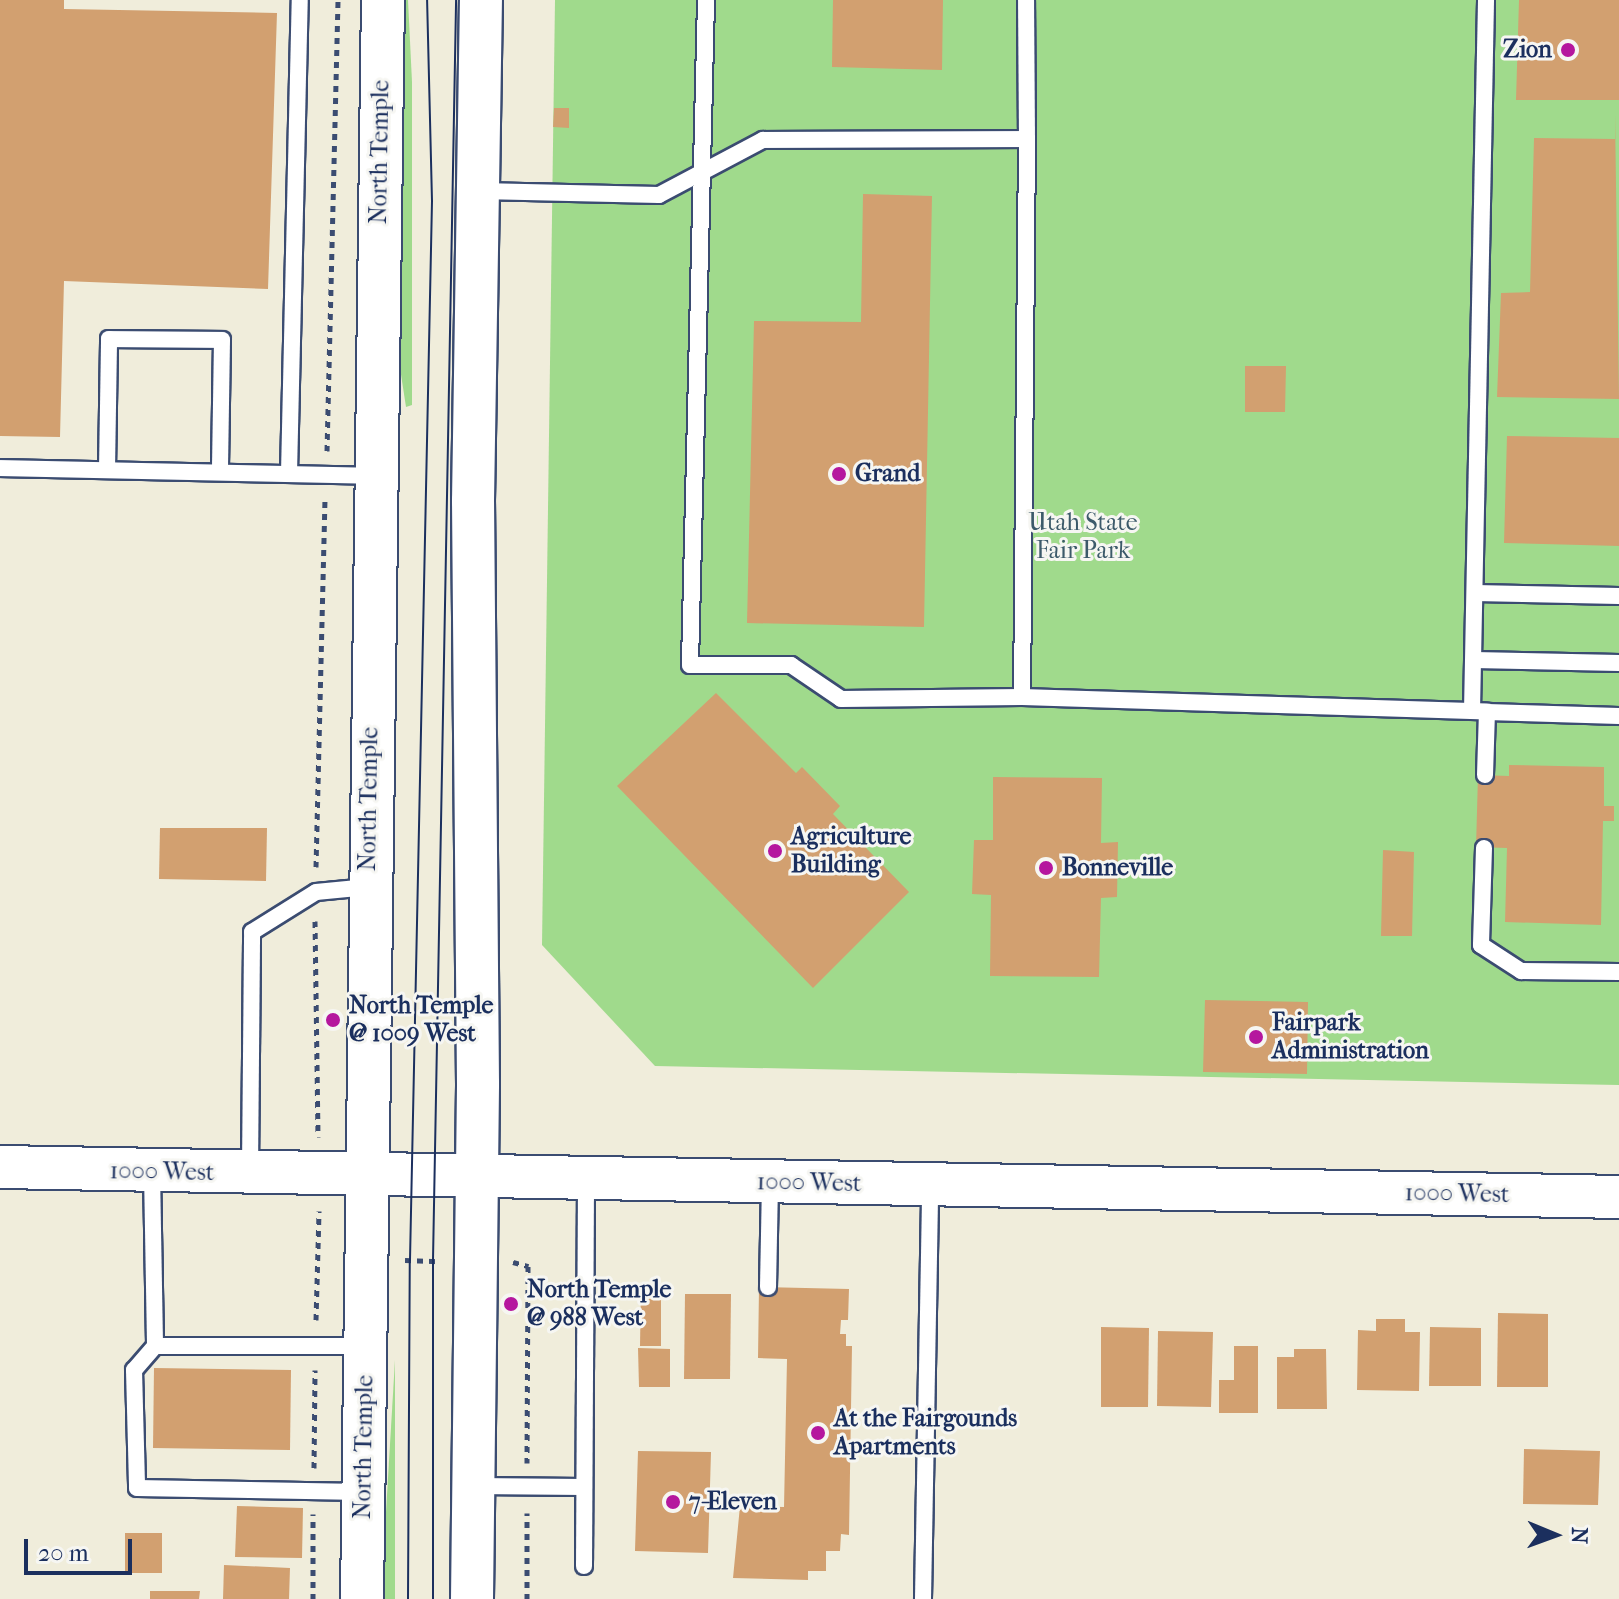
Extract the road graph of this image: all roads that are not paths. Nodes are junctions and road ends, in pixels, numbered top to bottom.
1 (300, 0) edge
2 (383, 0) edge
3 (481, 0) edge
4 (706, 0) edge
5 (1026, 0) edge
6 (1486, 0) edge
7 (1027, 139) junction
8 (701, 173) junction
9 (478, 191) junction
10 (0, 468) edge
11 (107, 470) junction
12 (220, 472) junction
13 (289, 473) junction
14 (373, 476) junction
15 (1475, 593) junction
16 (1619, 596) edge
17 (1474, 660) junction
18 (1619, 663) edge
19 (1022, 697) junction
20 (1479, 711) junction
21 (1619, 716) edge
22 (1485, 775) dead end
23 (1484, 848) dead end
24 (368, 887) junction
25 (1619, 972) edge
26 (0, 1167) edge
27 (152, 1172) junction
28 (250, 1173) junction
29 (367, 1176) junction
30 (478, 1178) junction
31 (586, 1180) junction
32 (770, 1183) junction
33 (930, 1185) junction
34 (1619, 1197) edge
35 (768, 1287) dead end
36 (155, 1346) junction
37 (366, 1346) junction
38 (472, 1486) junction
39 (584, 1487) junction
40 (364, 1492) junction
41 (584, 1566) dead end
42 (362, 1599) edge
43 (472, 1599) edge
44 (923, 1599) edge

1 - 13 lane
2 - 14 main road, North Temple
3 - 9 main road
4 - 8 lane
5 - 7 lane
6 - 15 lane
7 - 8 lane
7 - 19 lane
8 - 9 lane
8 - 19 lane
9 - 30 main road
10 - 11 lane
11 - 12 lane
11 - 12 lane
12 - 13 lane
13 - 14 lane
14 - 24 main road, North Temple
15 - 16 lane
15 - 17 lane
17 - 18 lane
17 - 20 lane
19 - 20 lane
20 - 21 lane
20 - 22 lane
23 - 25 lane
24 - 28 lane
24 - 29 main road, North Temple
26 - 27 main road, 1000 West
27 - 28 main road, 1000 West
27 - 36 lane
28 - 29 main road, 1000 West
29 - 30 main road, 1000 West
29 - 37 main road, North Temple
30 - 31 main road, 1000 West
30 - 38 main road
31 - 32 main road, 1000 West
31 - 39 lane
32 - 33 main road, 1000 West
32 - 35 lane
33 - 34 main road, 1000 West
33 - 44 lane
36 - 37 lane
36 - 40 lane
37 - 40 main road, North Temple
38 - 39 lane
38 - 43 main road
39 - 41 lane
40 - 42 main road, North Temple

